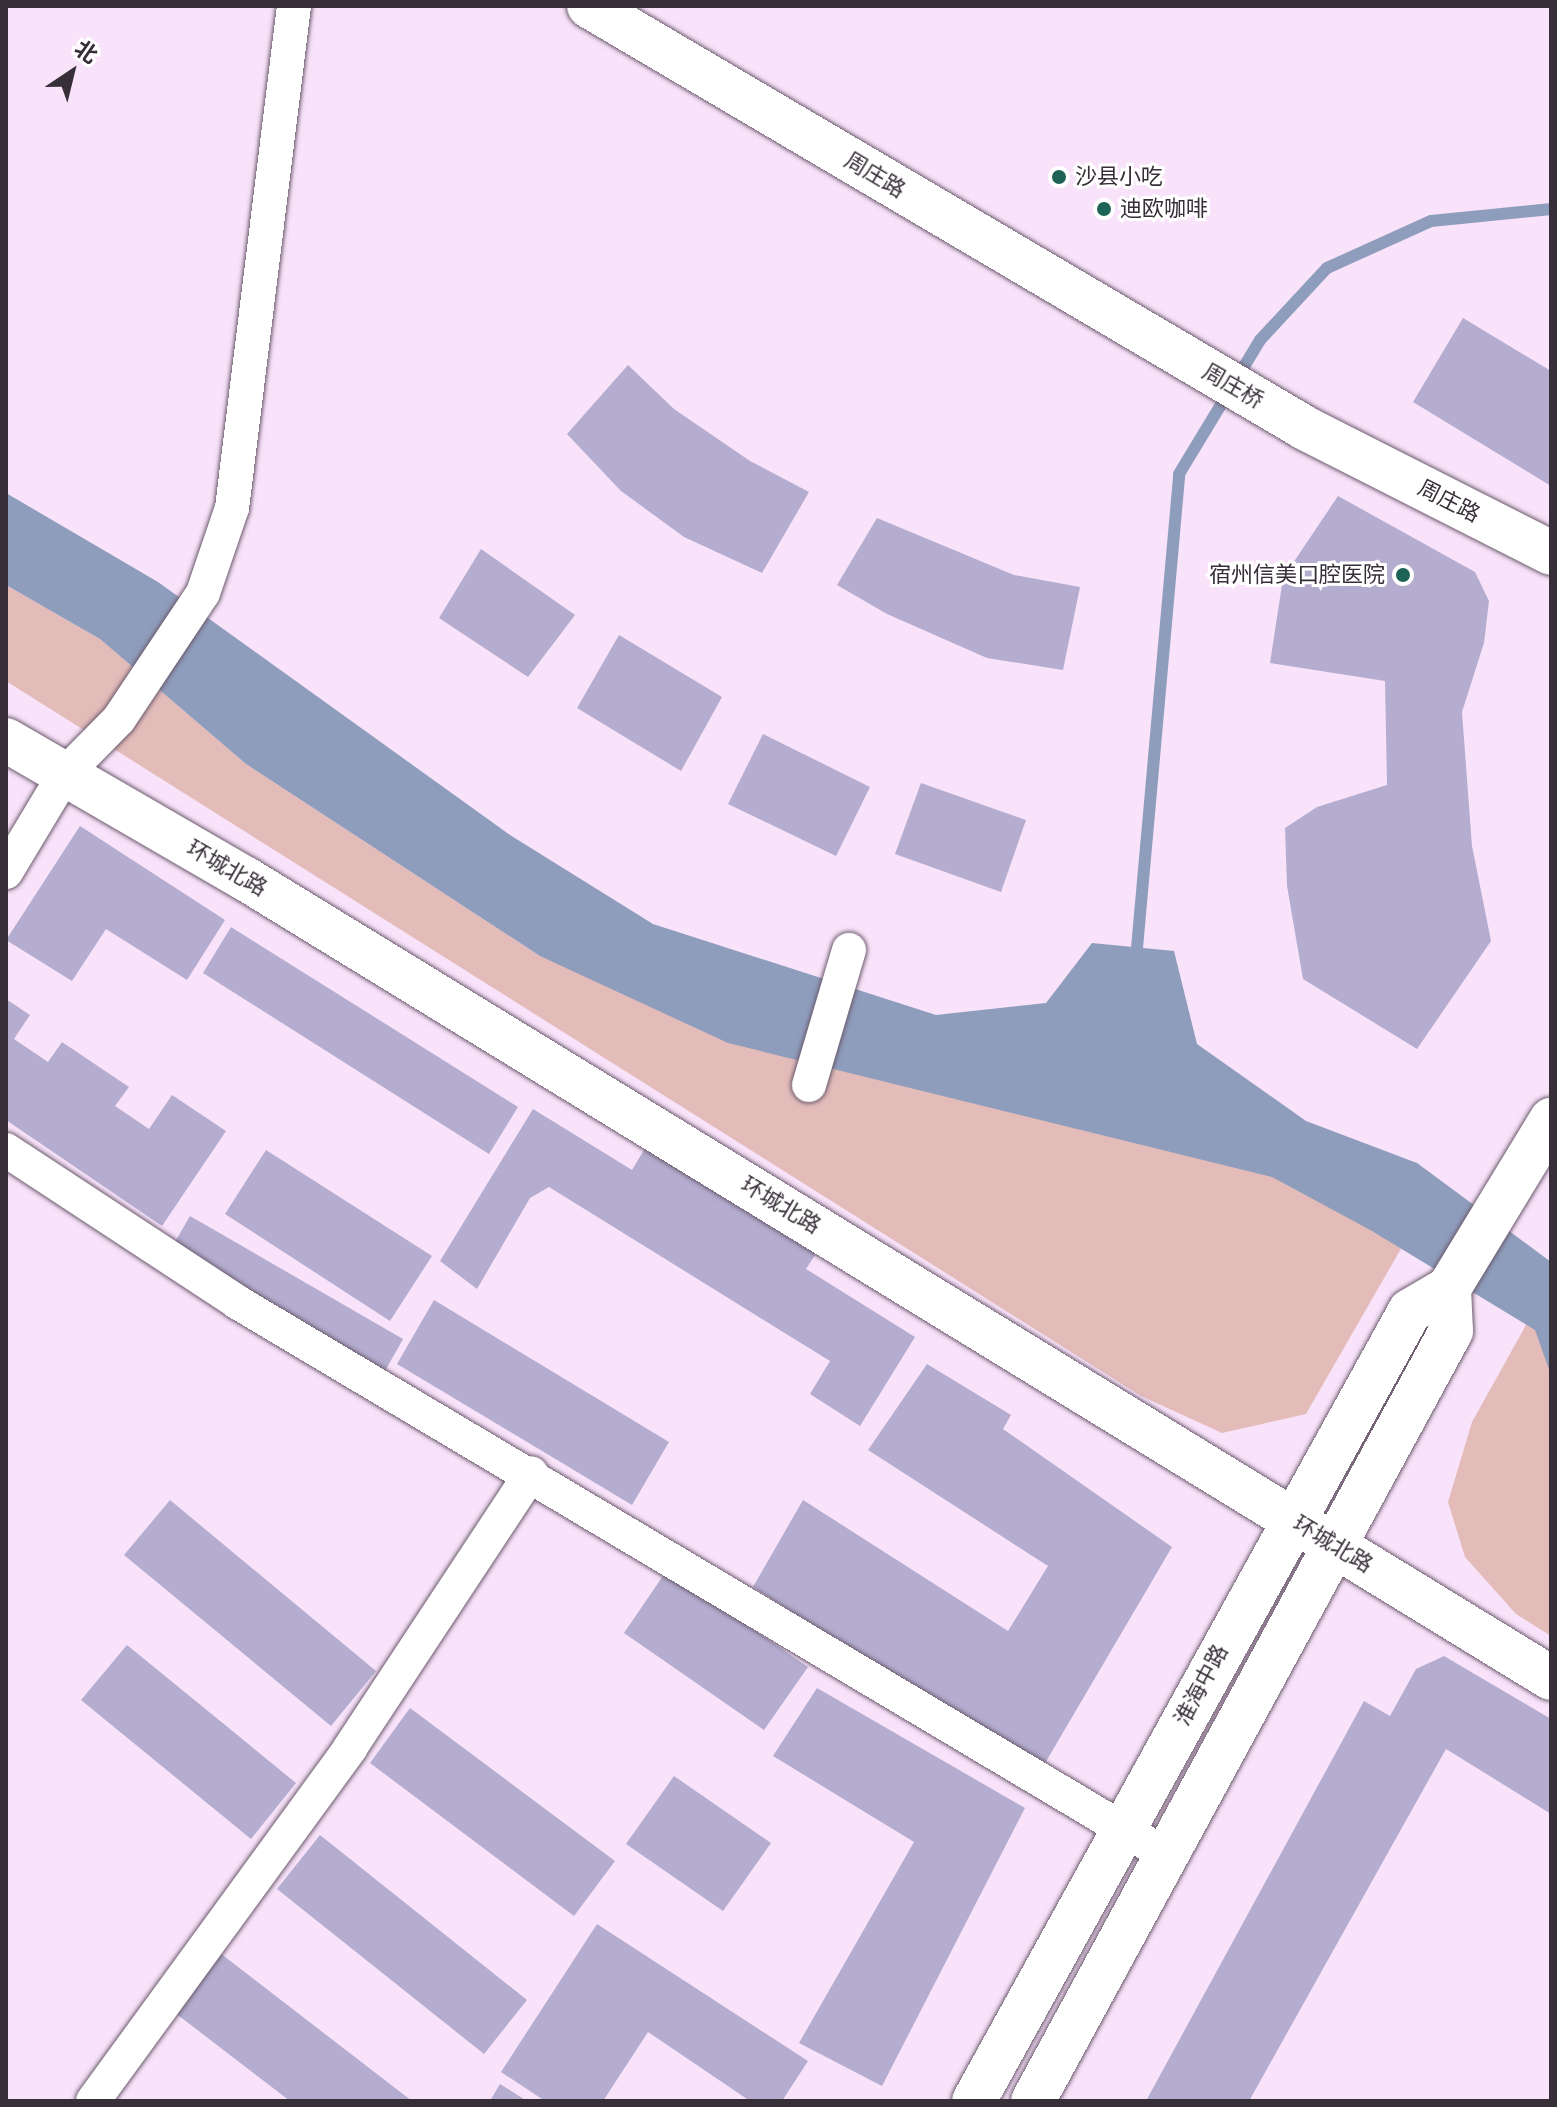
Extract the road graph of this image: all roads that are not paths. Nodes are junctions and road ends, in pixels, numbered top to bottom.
1 (294, 6) edge
2 (589, 6) edge
3 (1161, 345) joint
4 (1305, 428) joint
5 (1551, 553) edge
6 (6, 740) edge
7 (65, 774) junction
8 (6, 872) edge
9 (849, 950) dead end
10 (809, 1085) dead end
11 (1551, 1120) edge
12 (6, 1150) edge
13 (1449, 1288) junction
14 (531, 1473) junction
15 (1291, 1519) junction
16 (1333, 1543) junction
17 (1551, 1678) edge
18 (1122, 1831) junction
19 (1165, 1854) junction
20 (93, 2101) edge
21 (974, 2101) edge
22 (1033, 2101) edge

1 - 7 street
2 - 3 main road, 周庄路
3 - 4 main road, 周庄桥
4 - 5 main road, 周庄路
6 - 7 main road, 环城北路
7 - 8 street
7 - 15 main road, 环城北路
9 - 10 street
11 - 13 main road, 淮海中路
12 - 14 street
13 - 15 main road, 淮海中路
13 - 16 main road
14 - 18 street
14 - 20 street
15 - 16 main road, 环城北路
15 - 18 main road, 淮海中路
16 - 17 main road, 环城北路
16 - 19 main road
18 - 19 street
18 - 21 main road, 淮海中路
19 - 22 main road

